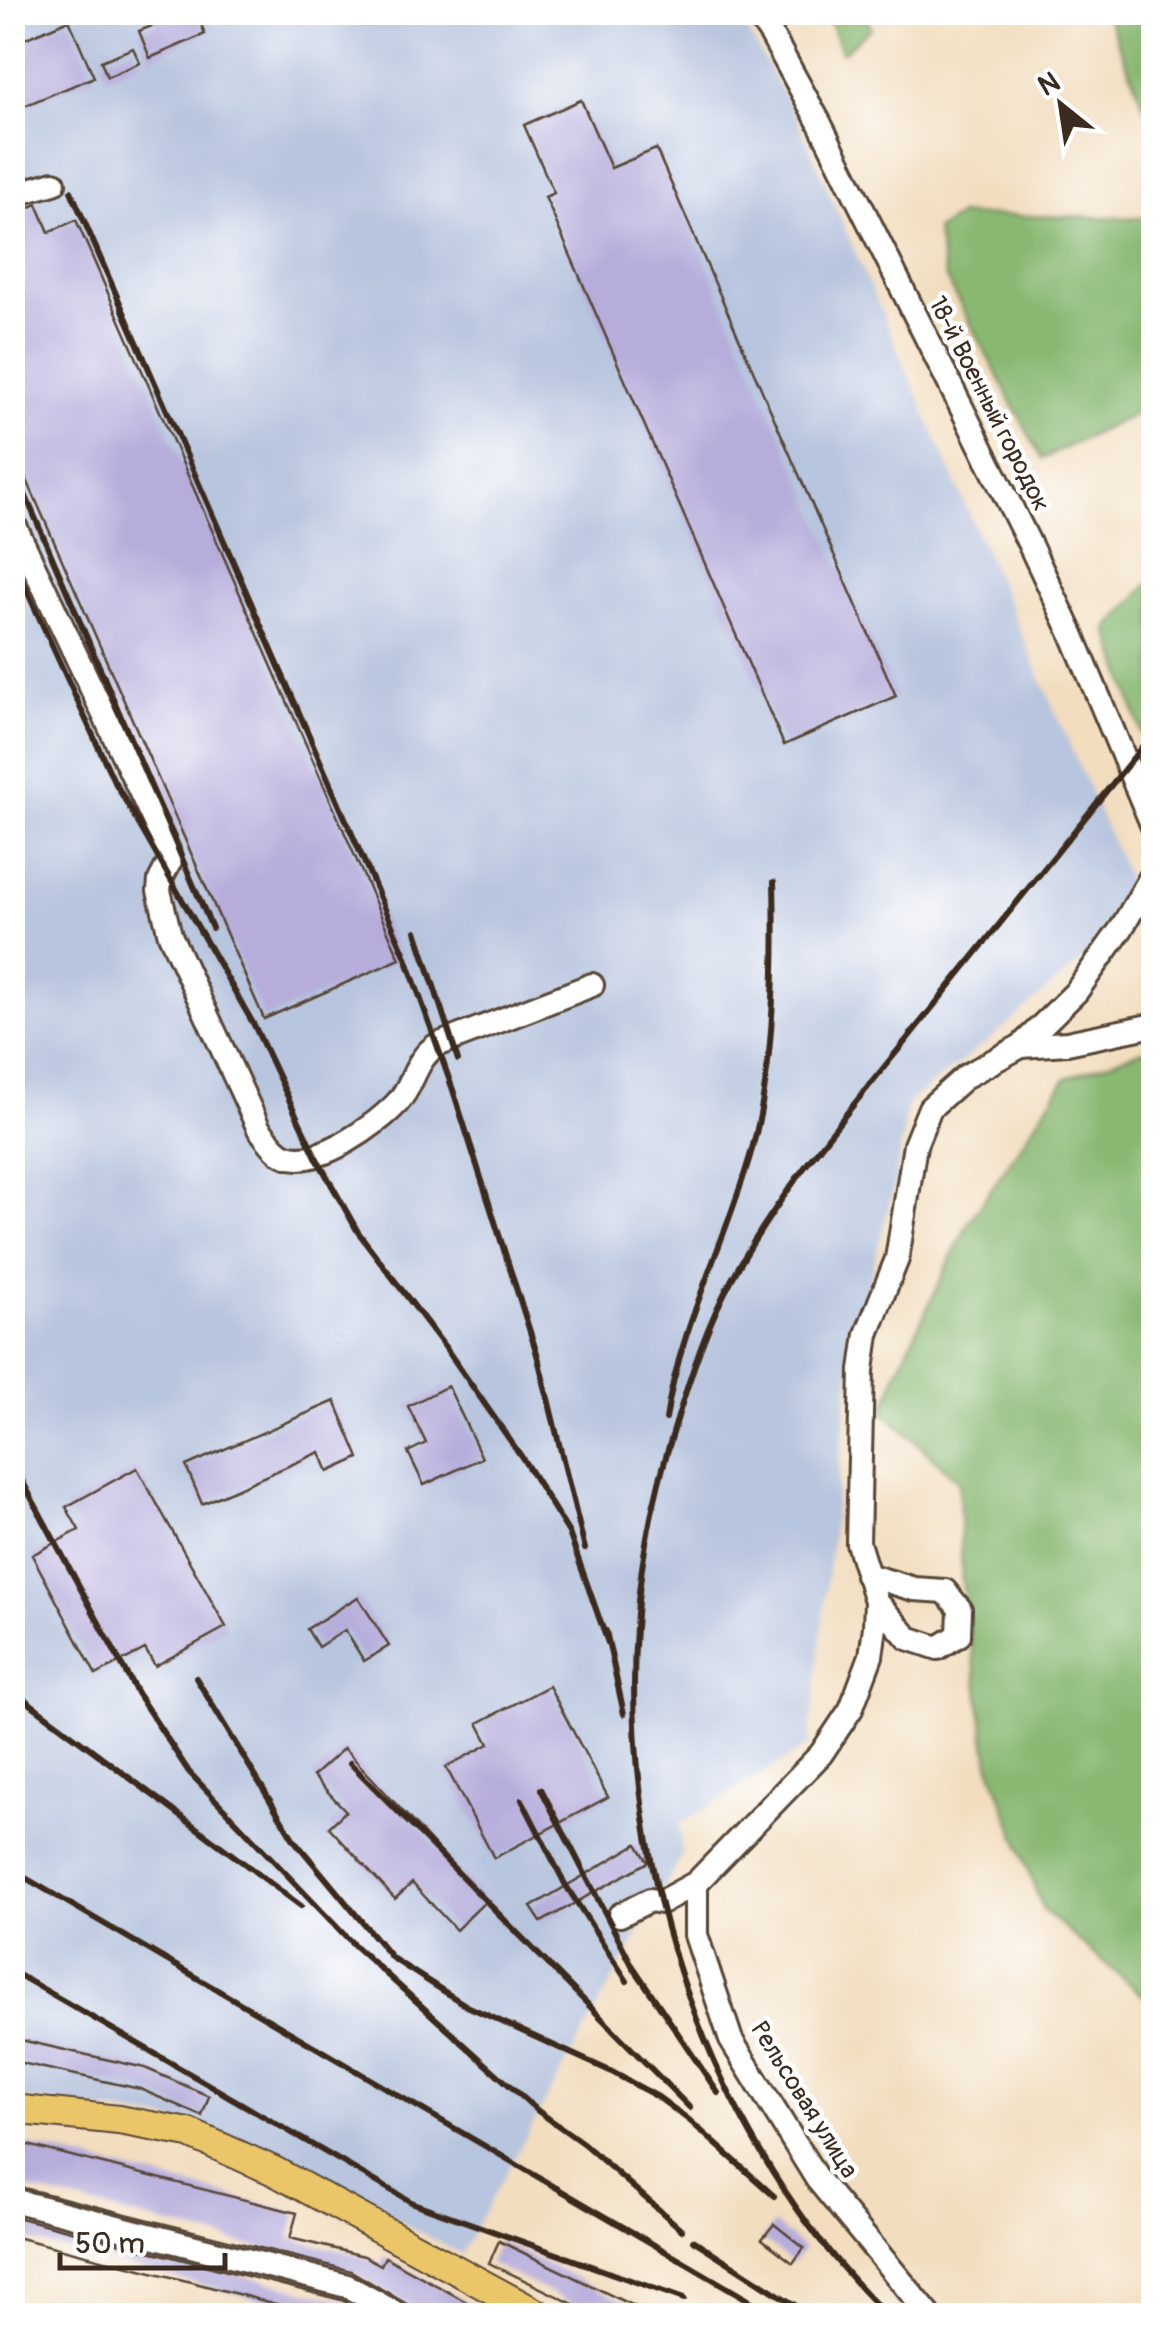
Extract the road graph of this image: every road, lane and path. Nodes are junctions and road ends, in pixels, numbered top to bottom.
1 (756, 12) edge
2 (54, 183) dead end
3 (12, 194) edge
4 (12, 520) edge
5 (1154, 829) edge
6 (1154, 872) edge
7 (592, 985) dead end
8 (1154, 1025) edge
9 (1020, 1046) junction
10 (867, 1576) junction
11 (876, 1601) junction
12 (696, 1883) junction
13 (620, 1915) dead end
14 (12, 2109) edge
15 (12, 2200) edge
16 (363, 2307) edge
17 (401, 2316) edge
18 (542, 2316) edge
19 (930, 2316) edge

1 - 5 street, 18-й Военный городок
2 - 3 street
4 - 7 street
6 - 9 street
8 - 9 street
9 - 10 street
10 - 11 street
10 - 11 street
11 - 12 street
12 - 13 street
12 - 19 street, Рельсовая улица
14 - 18 main road
15 - 16 street
16 - 17 street

